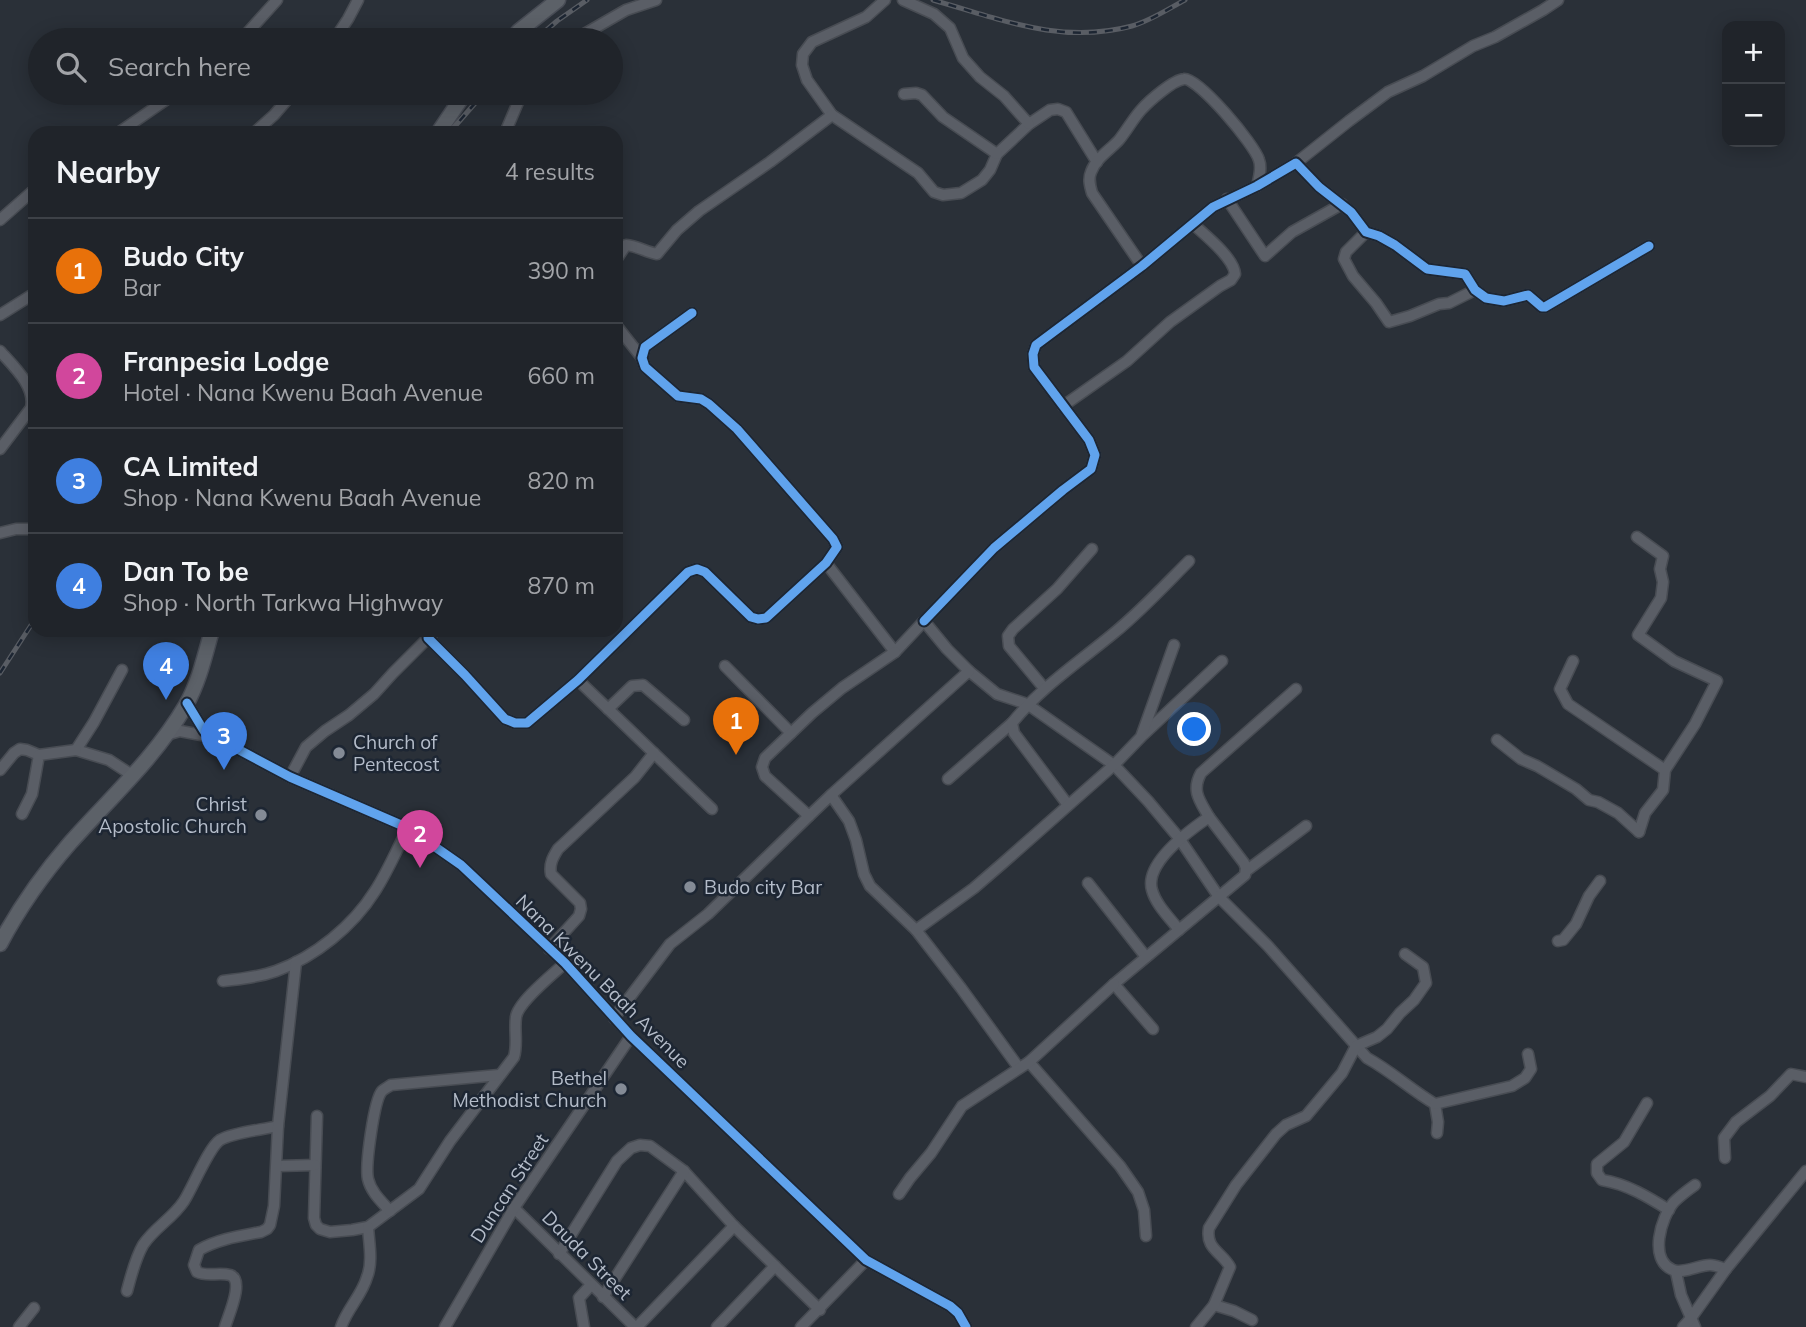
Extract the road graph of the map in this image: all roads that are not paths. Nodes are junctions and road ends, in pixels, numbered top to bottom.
1 (277, 0) edge
2 (358, 0) edge
3 (558, 0) edge
4 (656, 0) edge
5 (885, 0) edge
6 (903, 0) edge
7 (1558, 0) edge
8 (252, 28) edge
9 (342, 28) edge
10 (523, 28) edge
11 (595, 28) edge
12 (904, 94) dead end
13 (159, 105) edge
14 (283, 105) edge
15 (458, 105) edge
16 (517, 105) edge
17 (832, 115) junction
18 (1028, 124) junction
19 (128, 126) edge
20 (262, 126) edge
21 (443, 126) edge
22 (508, 126) edge
23 (997, 155) junction
24 (1097, 162) junction
25 (1296, 163) junction
26 (1257, 186) junction
27 (28, 195) edge
28 (1227, 199) junction
29 (1342, 204) junction
30 (0, 220) edge
31 (1193, 224) junction
32 (1366, 232) junction
33 (1649, 246) dead end
34 (623, 250) edge
35 (1142, 265) junction
36 (1475, 290) junction
37 (28, 297) edge
38 (692, 313) dead end
39 (0, 315) edge
40 (623, 334) edge
41 (0, 351) edge
42 (642, 358) junction
43 (28, 387) edge
44 (1063, 406) junction
45 (28, 411) edge
46 (0, 449) edge
47 (28, 529) edge
48 (0, 533) edge
49 (1637, 537) dead end
50 (1092, 549) dead end
51 (1189, 561) dead end
52 (826, 563) junction
53 (924, 621) junction
54 (623, 636) edge
55 (210, 637) edge
56 (429, 637) edge
57 (434, 637) edge
58 (622, 637) edge
59 (1174, 645) dead end
60 (895, 652) junction
61 (1573, 661) dead end
62 (1222, 662) dead end
63 (725, 666) dead end
64 (122, 670) dead end
65 (969, 671) junction
66 (578, 680) junction
67 (1044, 688) junction
68 (1296, 689) dead end
69 (187, 703) junction
70 (1027, 705) junction
71 (608, 709) junction
72 (684, 720) dead end
73 (1012, 723) junction
74 (791, 733) junction
75 (166, 735) junction
76 (215, 737) junction
77 (1141, 737) junction
78 (1497, 740) dead end
79 (76, 750) junction
80 (654, 752) junction
81 (39, 755) junction
82 (1114, 765) junction
83 (0, 770) edge
84 (1665, 770) junction
85 (132, 775) junction
86 (290, 777) junction
87 (948, 779) dead end
88 (831, 794) junction
89 (1068, 805) junction
90 (712, 809) dead end
91 (22, 814) dead end
92 (809, 816) junction
93 (1209, 817) junction
94 (1306, 826) dead end
95 (408, 828) junction
96 (1178, 838) junction
97 (1246, 872) junction
98 (1600, 881) dead end
99 (1088, 883) dead end
100 (1219, 897) junction
101 (916, 930) junction
102 (1179, 930) junction
103 (1558, 941) dead end
104 (0, 944) edge
105 (550, 949) junction
106 (1405, 954) dead end
107 (1146, 957) junction
108 (296, 962) junction
109 (565, 963) junction
110 (223, 982) dead end
111 (1114, 984) junction
112 (614, 1018) junction
113 (1153, 1029) dead end
114 (631, 1036) junction
115 (1356, 1046) junction
116 (1528, 1054) dead end
117 (1024, 1065) junction
118 (499, 1075) junction
119 (1806, 1077) edge
120 (1647, 1103) dead end
121 (1435, 1104) junction
122 (317, 1116) dead end
123 (278, 1126) junction
124 (1437, 1133) dead end
125 (1725, 1158) dead end
126 (315, 1165) junction
127 (278, 1166) junction
128 (684, 1171) junction
129 (1806, 1171) edge
130 (1695, 1185) dead end
131 (1801, 1187) edge
132 (900, 1194) dead end
133 (514, 1208) junction
134 (1669, 1210) junction
135 (390, 1211) junction
136 (734, 1226) junction
137 (368, 1227) junction
138 (1146, 1236) dead end
139 (559, 1254) junction
140 (866, 1261) junction
141 (775, 1266) junction
142 (1726, 1269) junction
143 (1676, 1272) junction
144 (591, 1285) junction
145 (127, 1291) dead end
146 (603, 1297) junction
147 (1213, 1305) junction
148 (34, 1308) dead end
149 (820, 1310) junction
150 (1252, 1320) dead end
151 (1689, 1324) edge
152 (19, 1327) edge
153 (225, 1327) edge
154 (341, 1327) edge
155 (444, 1327) edge
156 (584, 1327) edge
157 (636, 1327) edge
158 (717, 1327) edge
159 (801, 1327) edge
160 (966, 1327) edge
161 (1196, 1327) edge

1 - 8 street
2 - 9 street
3 - 10 main road
4 - 11 street
5 - 17 street
6 - 18 street
7 - 25 street
12 - 23 street
13 - 19 street
14 - 20 street
15 - 21 main road
16 - 22 street
17 - 23 street
17 - 34 street
18 - 23 street
18 - 24 street
24 - 26 street
24 - 35 street
25 - 26 street
25 - 29 street
26 - 28 street
27 - 30 street
28 - 29 street
28 - 31 street
29 - 32 street
31 - 35 street
31 - 44 street
32 - 36 street
32 - 36 street
33 - 36 street
35 - 44 street
37 - 39 street
38 - 42 street
40 - 42 street
41 - 43 street
42 - 52 street
44 - 53 street
45 - 46 street
47 - 48 street
49 - 84 street
50 - 67 street
51 - 67 street
52 - 54 street
52 - 60 street
53 - 60 street
53 - 65 street
55 - 69 main road
56 - 86 street
57 - 66 street
58 - 66 street
59 - 77 street
60 - 74 street
61 - 84 street
62 - 77 street
63 - 74 street
64 - 79 street
65 - 70 street
65 - 88 street
66 - 71 street
67 - 70 street
68 - 93 street
69 - 75 main road
69 - 76 street, Nana Kwenu Baah Avenue
70 - 73 street
70 - 82 street
71 - 72 street
71 - 80 street
73 - 87 street
73 - 89 street
74 - 92 street
75 - 76 street, Nana Kwenu Baah Avenue
75 - 85 main road
76 - 86 street, Nana Kwenu Baah Avenue
77 - 82 street
78 - 84 street
79 - 81 street
79 - 85 street
80 - 90 street
80 - 105 street
81 - 83 street
81 - 91 street
82 - 89 street
82 - 96 street
85 - 104 main road
86 - 95 street, Nana Kwenu Baah Avenue
88 - 92 street
88 - 101 street
89 - 101 street
92 - 112 street
93 - 96 street
93 - 97 street
94 - 97 street
95 - 105 street, Nana Kwenu Baah Avenue
95 - 108 street
96 - 100 street
96 - 102 street
97 - 100 street
98 - 103 street
99 - 107 street
100 - 102 street
100 - 115 street
101 - 117 street
102 - 107 street
105 - 109 street, Nana Kwenu Baah Avenue
106 - 115 street
107 - 111 street
108 - 110 street
108 - 123 street
109 - 112 street, Nana Kwenu Baah Avenue
109 - 118 street
111 - 113 street
111 - 117 street
112 - 114 street, Nana Kwenu Baah Avenue
114 - 133 street, Duncan Street
114 - 140 street, Nana Kwenu Baah Avenue
115 - 121 street
115 - 147 street
116 - 121 street
117 - 132 street
117 - 138 street
118 - 135 street
118 - 135 street
119 - 125 street
120 - 134 street
121 - 124 street
122 - 126 street
123 - 127 street
123 - 145 street
126 - 127 street
126 - 137 street
127 - 153 street
128 - 136 street
128 - 139 street
128 - 146 street
129 - 131 street
130 - 134 street
131 - 142 street
133 - 139 street, Dauda Street
133 - 155 street, Duncan Street
134 - 143 street
135 - 137 street
136 - 141 street
136 - 157 street
137 - 154 street
139 - 144 street, Dauda Street
140 - 149 street
140 - 160 street, Nana Kwenu Baah Avenue
141 - 149 street
141 - 158 street
142 - 143 street
142 - 151 street
143 - 151 street
144 - 146 street, Dauda Street
144 - 156 street
146 - 157 street, Dauda Street
147 - 150 street
147 - 161 street
148 - 152 street
149 - 159 street

